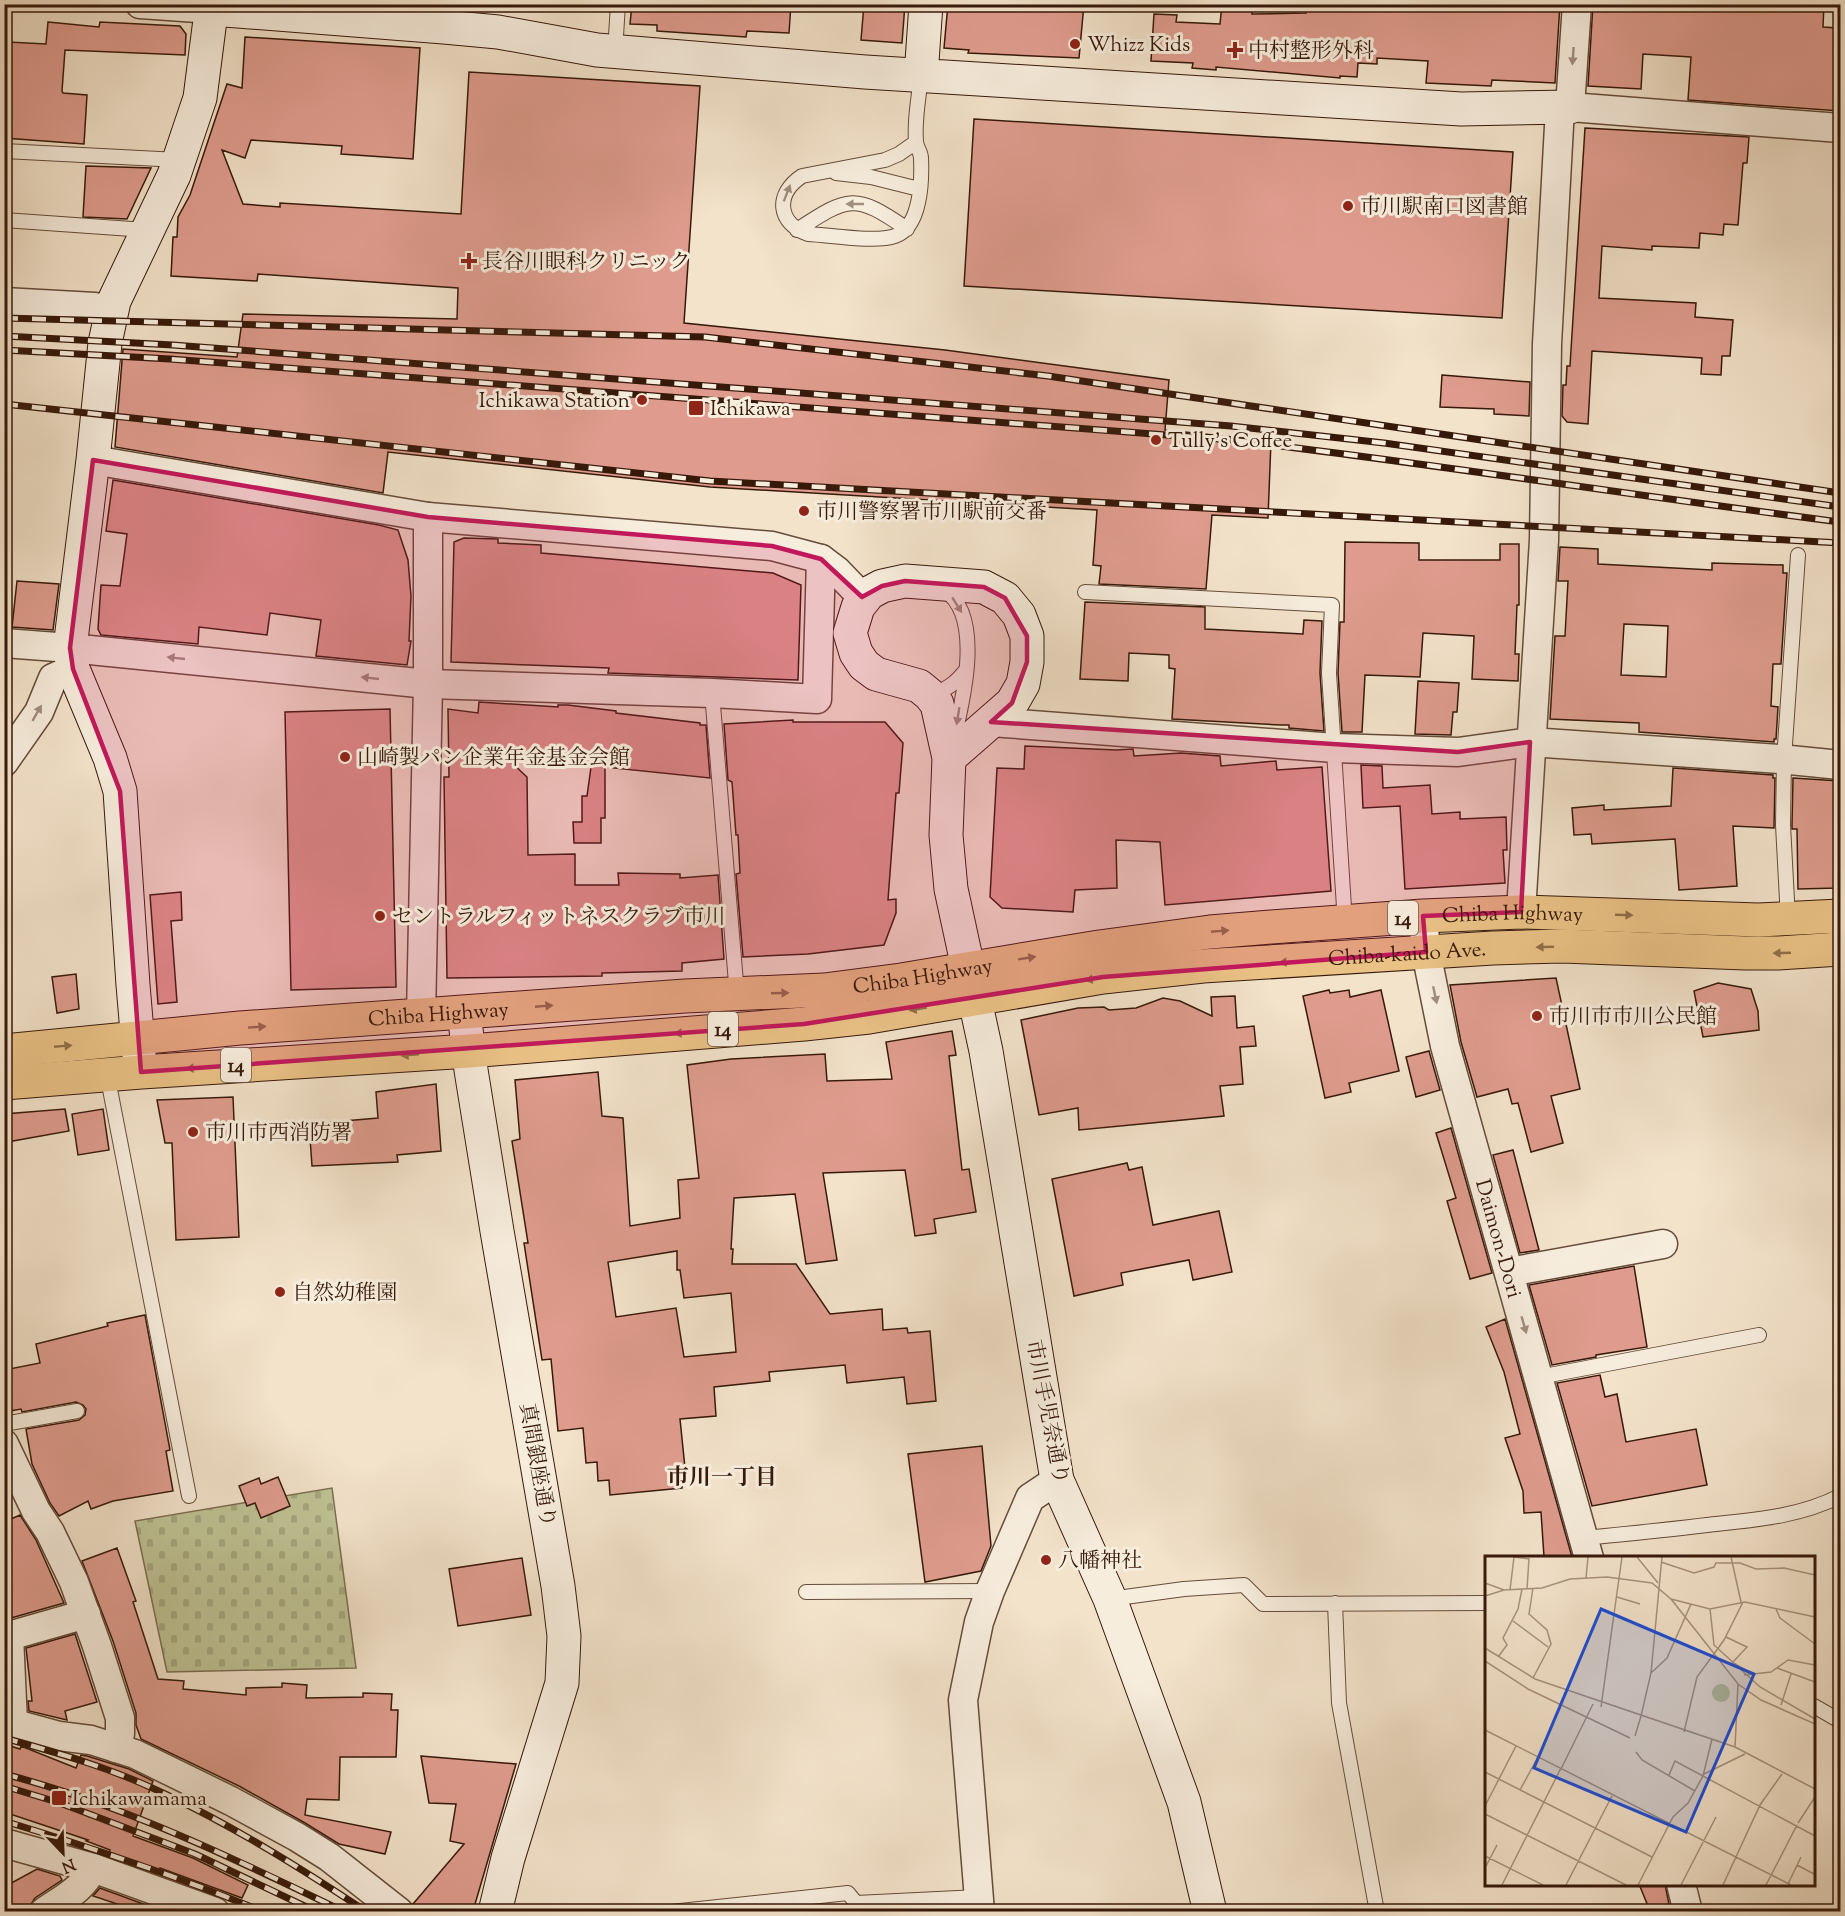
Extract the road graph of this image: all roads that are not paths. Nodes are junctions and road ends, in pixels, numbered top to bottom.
1 (140, 4) edge
2 (618, 4) edge
3 (926, 4) edge
4 (1577, 4) edge
5 (212, 7) edge
6 (298, 10) edge
7 (445, 16) edge
8 (615, 52) junction
9 (921, 75) junction
10 (1565, 108) junction
11 (1840, 128) edge
12 (916, 142) junction
13 (4, 151) edge
14 (179, 160) junction
15 (822, 171) junction
16 (919, 189) junction
17 (4, 220) edge
18 (906, 229) junction
19 (148, 230) junction
20 (797, 230) junction
21 (4, 302) edge
22 (95, 307) dead end
23 (93, 460) junction
24 (428, 517) junction
25 (1798, 555) dead end
26 (821, 559) junction
27 (931, 583) junction
28 (1085, 592) dead end
29 (864, 599) junction
30 (4, 643) edge
31 (71, 658) junction
32 (966, 670) junction
33 (428, 684) junction
34 (712, 693) junction
35 (930, 695) junction
36 (990, 722) junction
37 (1530, 742) junction
38 (1335, 748) junction
39 (949, 758) junction
40 (1784, 759) junction
41 (4, 762) edge
42 (1840, 765) edge
43 (1521, 912) junction
44 (1423, 916) junction
45 (1840, 916) edge
46 (1788, 919) junction
47 (1345, 923) junction
48 (1840, 949) edge
49 (1426, 952) junction
50 (969, 968) junction
51 (737, 995) junction
52 (976, 999) junction
53 (464, 1013) junction
54 (421, 1015) junction
55 (137, 1039) junction
56 (4, 1051) edge
57 (469, 1051) junction
58 (141, 1072) junction
59 (107, 1074) junction
60 (4, 1083) edge
61 (1663, 1244) dead end
62 (1509, 1272) junction
63 (1759, 1335) dead end
64 (1539, 1377) junction
65 (77, 1411) dead end
66 (4, 1424) edge
67 (4, 1444) edge
68 (1057, 1480) junction
69 (189, 1496) dead end
70 (1840, 1496) edge
71 (1586, 1548) edge
72 (990, 1590) junction
73 (806, 1592) dead end
74 (1110, 1599) junction
75 (1335, 1603) junction
76 (1485, 1603) edge
77 (86, 1614) junction
78 (1815, 1707) edge
79 (1840, 1721) edge
80 (8, 1722) edge
81 (117, 1748) junction
82 (4, 1843) edge
83 (93, 1868) junction
84 (1682, 1886) edge
85 (979, 1904) edge
86 (44, 1911) edge
87 (215, 1911) edge
88 (399, 1911) edge
89 (495, 1911) edge
90 (671, 1911) edge
91 (1210, 1911) edge
92 (1377, 1911) edge
93 (1688, 1911) edge

1 - 5 street
2 - 8 lane
3 - 9 street
4 -> 10 street
5 - 6 street
5 - 14 street
6 - 7 street
7 - 8 street
8 - 9 street
9 - 10 street
9 - 12 lane
10 - 11 street
10 - 37 street
12 - 15 lane
12 - 16 lane
13 - 14 lane
14 - 19 street
15 - 16 lane
20 -> 15 lane
16 - 18 lane
17 - 19 lane
18 - 20 lane
18 -> 20 lane
19 - 23 street
21 - 22 street
23 - 24 street
23 - 31 street
24 - 26 street
24 - 33 street
25 - 40 lane
26 - 29 street
26 - 34 street
27 - 29 street
27 -> 32 lane
27 - 36 street
28 - 38 lane
29 - 35 street
30 - 31 street
33 -> 31 street
41 -> 31 street
31 - 55 street
32 - 35 lane
32 -> 39 lane
33 - 34 street
33 - 54 street
34 - 51 lane
35 - 39 street, 市川手児奈通り
36 - 38 street
36 - 39 street
37 - 38 street
37 - 40 street
37 - 43 street
38 - 47 lane
39 - 50 street, 市川手児奈通り
40 - 42 street
40 - 46 lane
43 - 44 highway, Chiba Highway / 14
43 -> 46 highway, Chiba Highway / 14
44 - 47 highway, Chiba Highway / 14
44 - 49 street, Daimon-Dori
45 - 46 highway, Chiba Highway / 14
50 -> 47 highway, Chiba Highway / 14
48 -> 49 highway, Chiba-kaido Ave. / 14
49 -> 52 highway, Chiba-kaido Ave. / 14
49 -> 62 street, Daimon-Dori
51 -> 50 highway, Chiba Highway / 14
50 - 52 street, 市川手児奈通り
53 -> 51 highway, Chiba Highway / 14
52 -> 57 highway, Chiba Highway / 14
52 - 68 street, 市川手児奈通り
53 - 54 highway, Chiba Highway / 14
53 - 57 street, 真間銀座通り
55 -> 54 highway, Chiba Highway / 14
56 -> 55 highway, Chiba Highway / 14
55 - 58 street
57 -> 58 highway, Chiba Highway / 14
57 - 89 street, 真間銀座通り
58 - 59 highway, Chiba Highway / 14
59 - 60 highway, Chiba Highway / 14
59 - 69 lane
61 - 62 street
62 -> 64 street, Daimon-Dori
63 - 64 lane
64 - 71 street, Daimon-Dori
65 - 66 lane
67 - 77 street
68 - 72 street
68 - 74 street, 市川手児奈通り
70 - 71 lane
72 - 73 lane
72 - 85 street
74 - 75 lane
74 - 91 street, 市川手児奈通り
75 - 76 lane
75 - 92 lane
77 - 80 street
77 - 81 street
78 - 79 lane
80 - 81 street
81 - 88 street
82 - 83 street
83 - 86 street
83 - 87 street
84 - 93 street
85 - 90 lane

